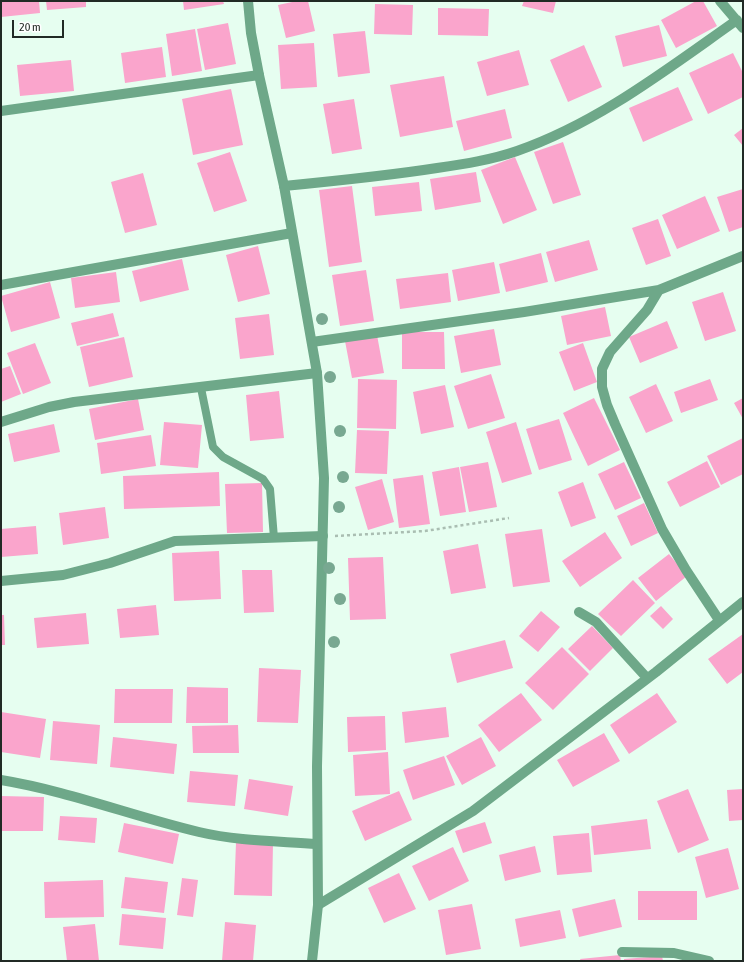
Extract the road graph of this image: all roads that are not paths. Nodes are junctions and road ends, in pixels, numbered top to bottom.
1 (248, 1) edge
2 (720, 1) edge
3 (740, 24) edge
4 (259, 75) junction
5 (1, 111) edge
6 (284, 186) junction
7 (292, 233) junction
8 (743, 256) edge
9 (1, 285) edge
10 (659, 290) junction
11 (312, 342) junction
12 (317, 373) junction
13 (201, 388) junction
14 (1, 422) edge
15 (323, 536) junction
16 (274, 538) junction
17 (1, 581) edge
18 (743, 602) edge
19 (579, 612) dead end
20 (720, 620) junction
21 (647, 678) junction
22 (1, 780) edge
23 (317, 844) junction
24 (318, 905) junction
25 (622, 952) dead end
26 (312, 961) edge
27 (709, 961) edge

1 - 4 street
2 - 3 street
3 - 6 street
4 - 5 street
4 - 6 street
6 - 7 street
7 - 9 street
7 - 11 street
8 - 10 street
10 - 11 street
10 - 20 street
11 - 12 street
12 - 13 street
12 - 15 street
13 - 14 street
13 - 16 lane
15 - 16 street
15 - 23 street
16 - 17 street
18 - 20 street
19 - 21 street
20 - 21 street
21 - 24 street
22 - 23 street
23 - 24 street
24 - 26 street
25 - 27 street

